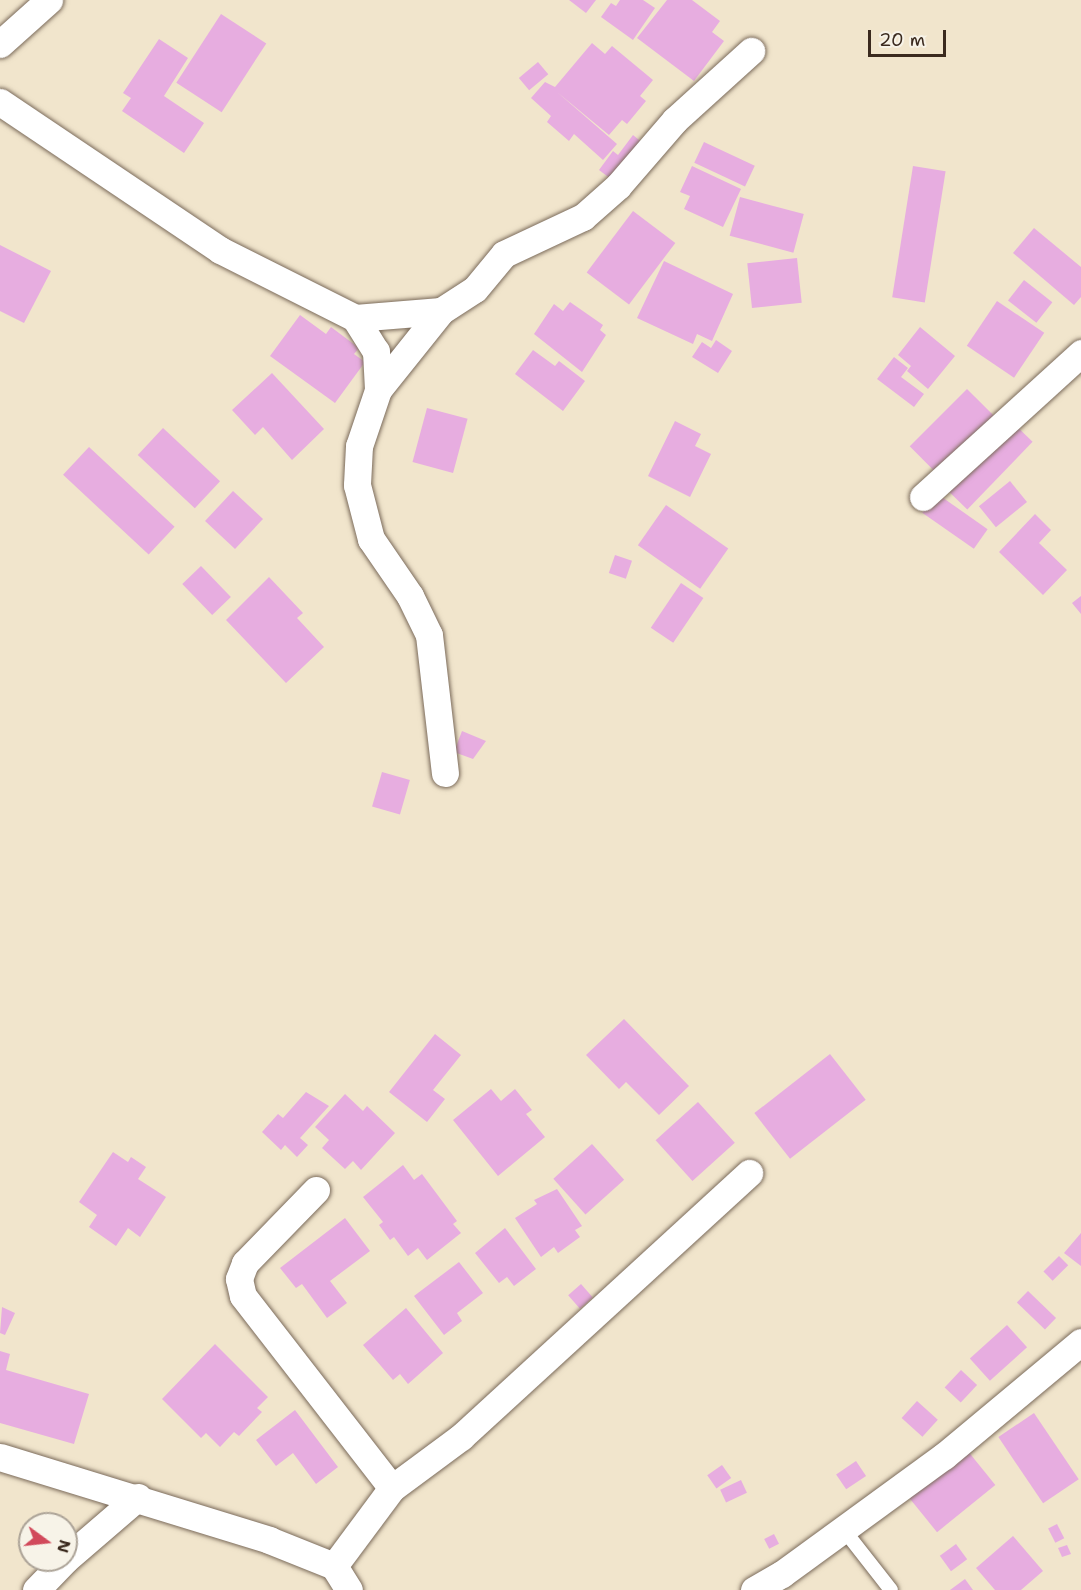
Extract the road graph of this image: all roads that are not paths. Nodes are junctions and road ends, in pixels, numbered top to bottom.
1 (49, 0) edge
2 (0, 44) edge
3 (751, 51) dead end
4 (0, 102) edge
5 (441, 311) junction
6 (356, 318) junction
7 (1081, 353) edge
8 (378, 390) junction
9 (923, 497) dead end
10 (445, 773) dead end
11 (749, 1173) dead end
12 (316, 1190) dead end
13 (1081, 1342) edge
14 (0, 1457) edge
15 (392, 1488) junction
16 (138, 1497) junction
17 (844, 1530) junction
18 (78, 1549) edge
19 (334, 1566) junction
20 (53, 1572) edge
21 (36, 1590) edge
22 (349, 1590) edge
23 (754, 1590) edge
24 (891, 1590) edge

1 - 2 street
3 - 5 street
4 - 6 street
5 - 6 street
5 - 8 street
6 - 8 street
7 - 9 street
8 - 10 street
11 - 15 street
12 - 15 street
13 - 17 street
14 - 16 street
15 - 19 street
16 - 18 street
16 - 19 street
17 - 23 street
17 - 24 lane
19 - 22 street
20 - 21 street

